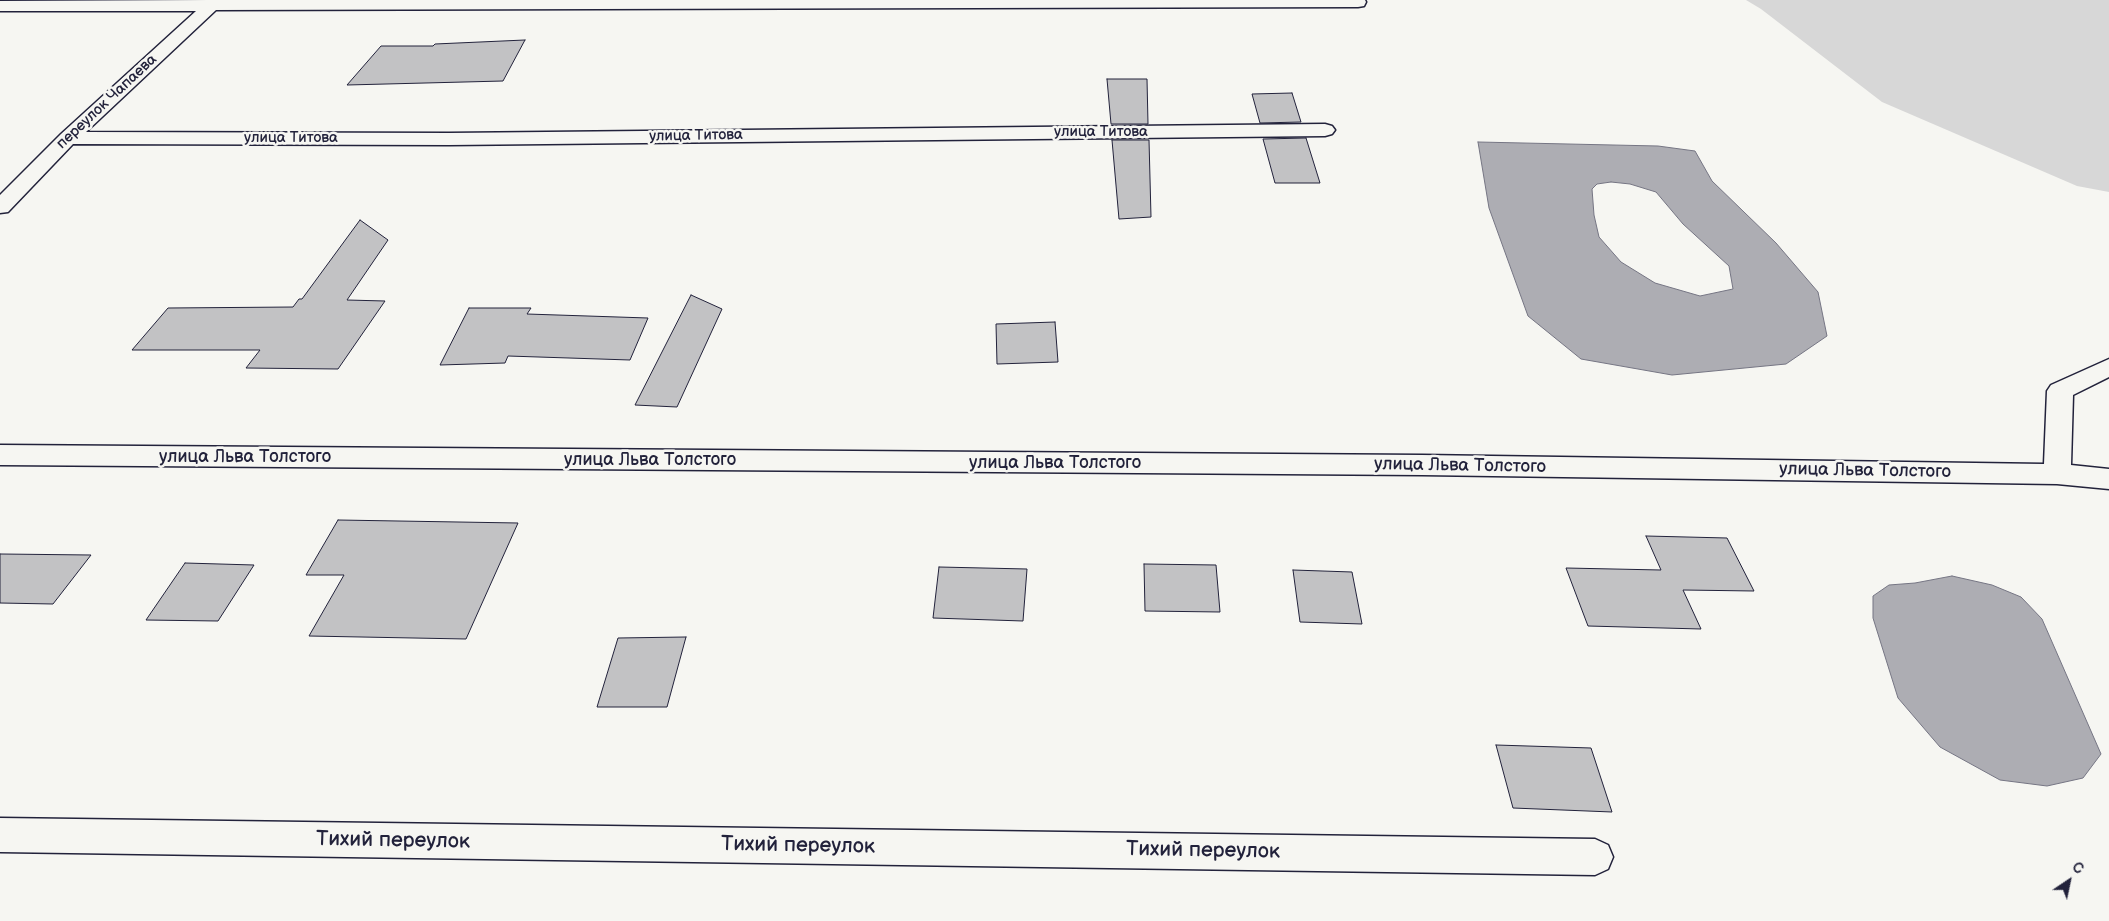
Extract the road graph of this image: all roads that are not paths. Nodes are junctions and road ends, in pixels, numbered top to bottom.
1 (1358, 2) dead end
2 (214, 3) edge
3 (0, 6) edge
4 (1325, 130) dead end
5 (68, 138) junction
6 (1, 205) edge
7 (2109, 367) edge
8 (0, 455) edge
9 (2057, 474) junction
10 (2109, 479) edge
11 (0, 836) edge
12 (1596, 856) dead end

1 - 2 street
2 - 3 street
2 - 5 street, переулок Чапаева
4 - 5 street, улица Титова
5 - 6 street, переулок Чапаева
7 - 9 street
8 - 9 street, улица Льва Толстого
9 - 10 street, улица Льва Толстого
11 - 12 street, Тихий переулок

